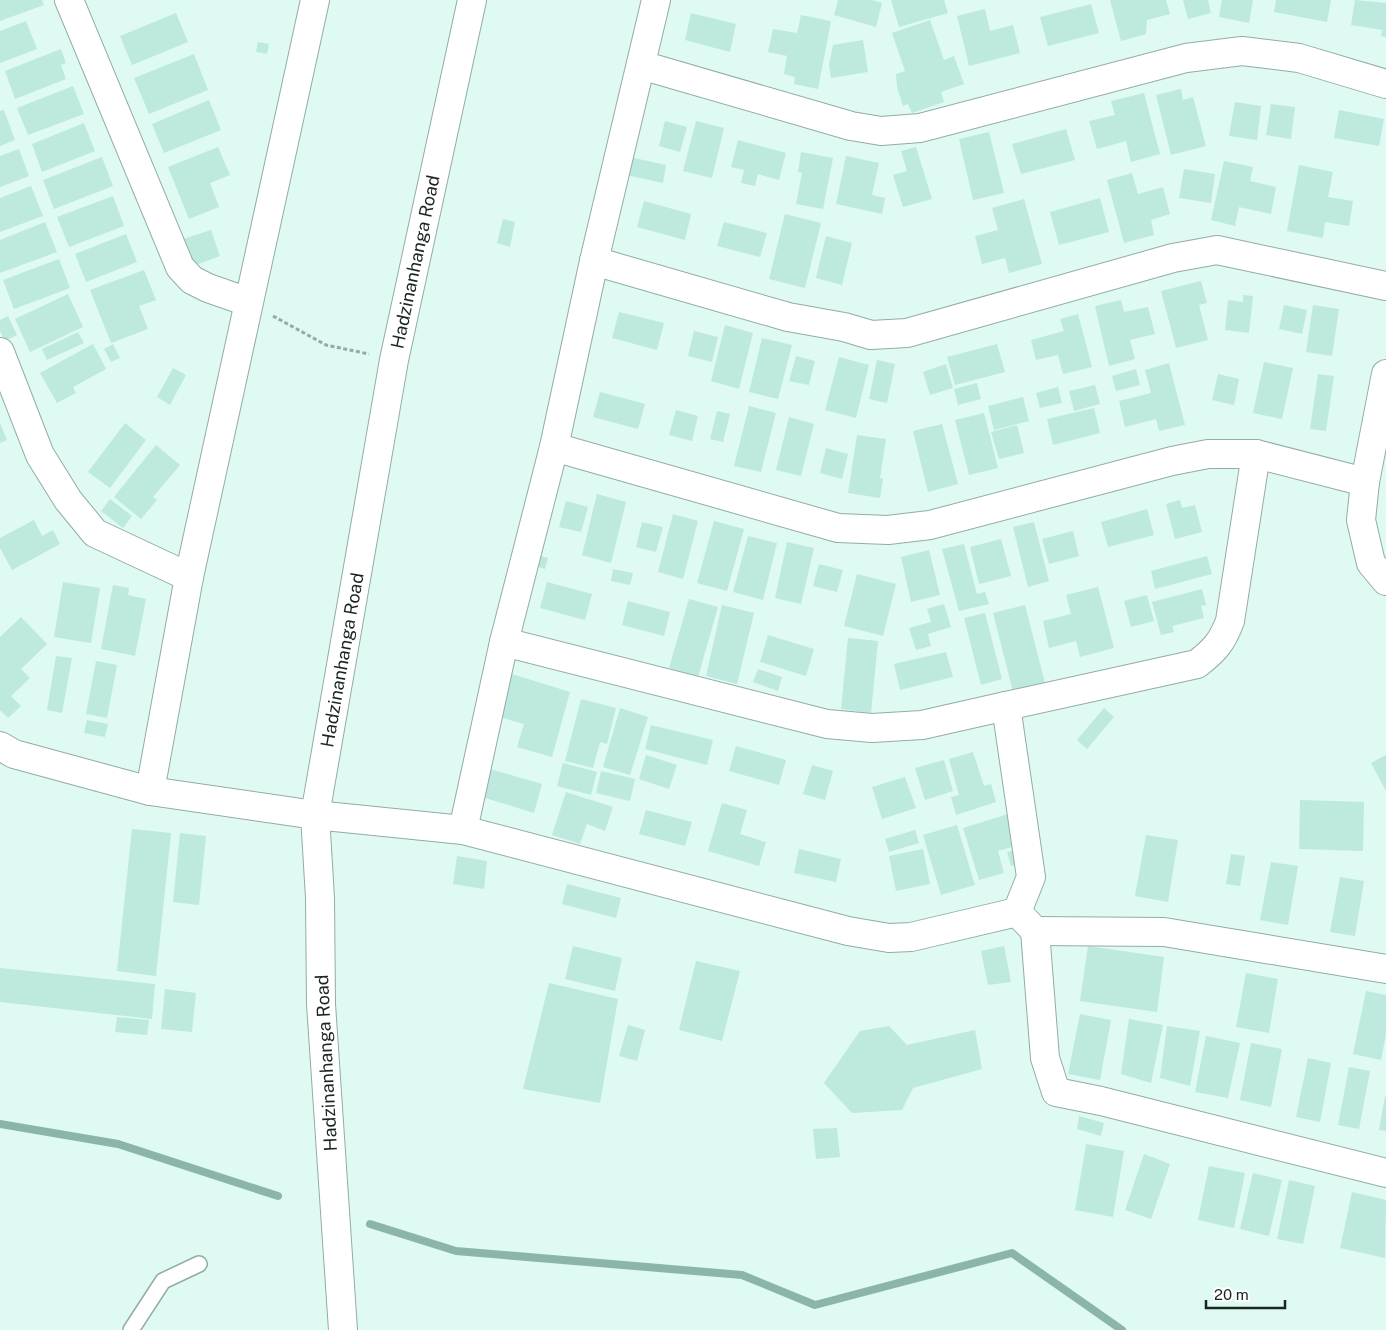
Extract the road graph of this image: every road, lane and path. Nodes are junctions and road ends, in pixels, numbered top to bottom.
1 (69, 0) edge
2 (315, 0) edge
3 (472, 0) edge
4 (656, 0) edge
5 (641, 65) junction
6 (1386, 84) edge
7 (594, 261) junction
8 (1386, 286) edge
9 (248, 302) junction
10 (0, 352) edge
11 (394, 360) junction
12 (1386, 374) edge
13 (554, 447) junction
14 (1256, 454) junction
15 (1365, 482) junction
16 (188, 576) junction
17 (1386, 581) edge
18 (504, 642) junction
19 (1006, 706) junction
20 (0, 746) edge
21 (150, 791) junction
22 (315, 815) junction
23 (463, 830) junction
24 (1026, 922) junction
25 (1386, 969) edge
26 (1386, 1173) edge
27 (199, 1264) dead end
28 (131, 1330) edge
29 (343, 1330) edge

1 - 9 street
2 - 9 street
3 - 11 street, Hadzinanhanga Road
4 - 5 street
5 - 6 street
5 - 7 street
7 - 8 street
7 - 13 street
9 - 11 path
9 - 16 street
10 - 16 street
11 - 22 street, Hadzinanhanga Road
12 - 15 street
13 - 14 street
13 - 18 street
14 - 15 street
14 - 19 street
15 - 17 street
16 - 21 street
18 - 19 street
18 - 23 street
19 - 24 street
20 - 21 street
21 - 22 street
22 - 23 street
22 - 29 street, Hadzinanhanga Road
23 - 24 street
24 - 25 street
24 - 26 street
27 - 28 lane

